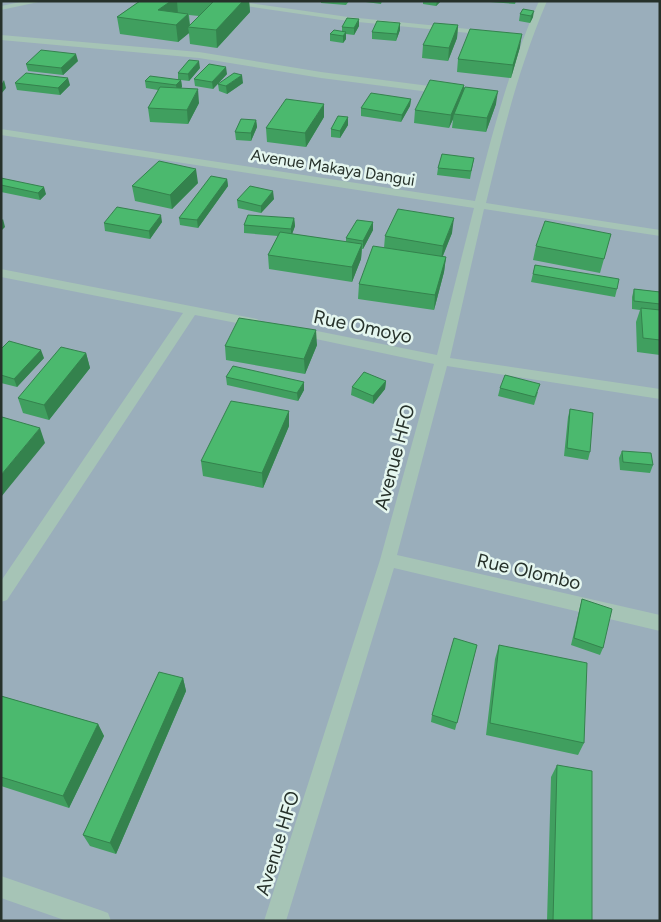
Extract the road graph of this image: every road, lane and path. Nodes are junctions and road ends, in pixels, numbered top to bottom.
1 (39, 1) edge
2 (215, 1) edge
3 (543, 1) edge
4 (1, 8) edge
5 (498, 34) edge
6 (1, 37) edge
7 (457, 92) edge
8 (1, 132) edge
9 (480, 206) junction
10 (660, 232) edge
11 (1, 273) edge
12 (192, 309) junction
13 (269, 325) edge
14 (288, 329) edge
15 (442, 361) junction
16 (660, 394) edge
17 (388, 560) junction
18 (1, 594) edge
19 (660, 623) edge
20 (1, 887) edge
21 (100, 921) edge
22 (274, 921) edge

1 - 4 street
2 - 5 street
3 - 9 street, Avenue HFO
6 - 7 street
8 - 9 street, Avenue Makaya Dangui
9 - 10 street, Avenue Makaya Dangui
9 - 15 street, Avenue HFO
11 - 12 street
12 - 13 street
12 - 18 street
14 - 15 street, Rue Omoyo
15 - 16 street, Rue Omoyo
15 - 17 street, Avenue HFO
17 - 19 street, Rue Olombo
17 - 22 street, Avenue HFO
20 - 21 street

